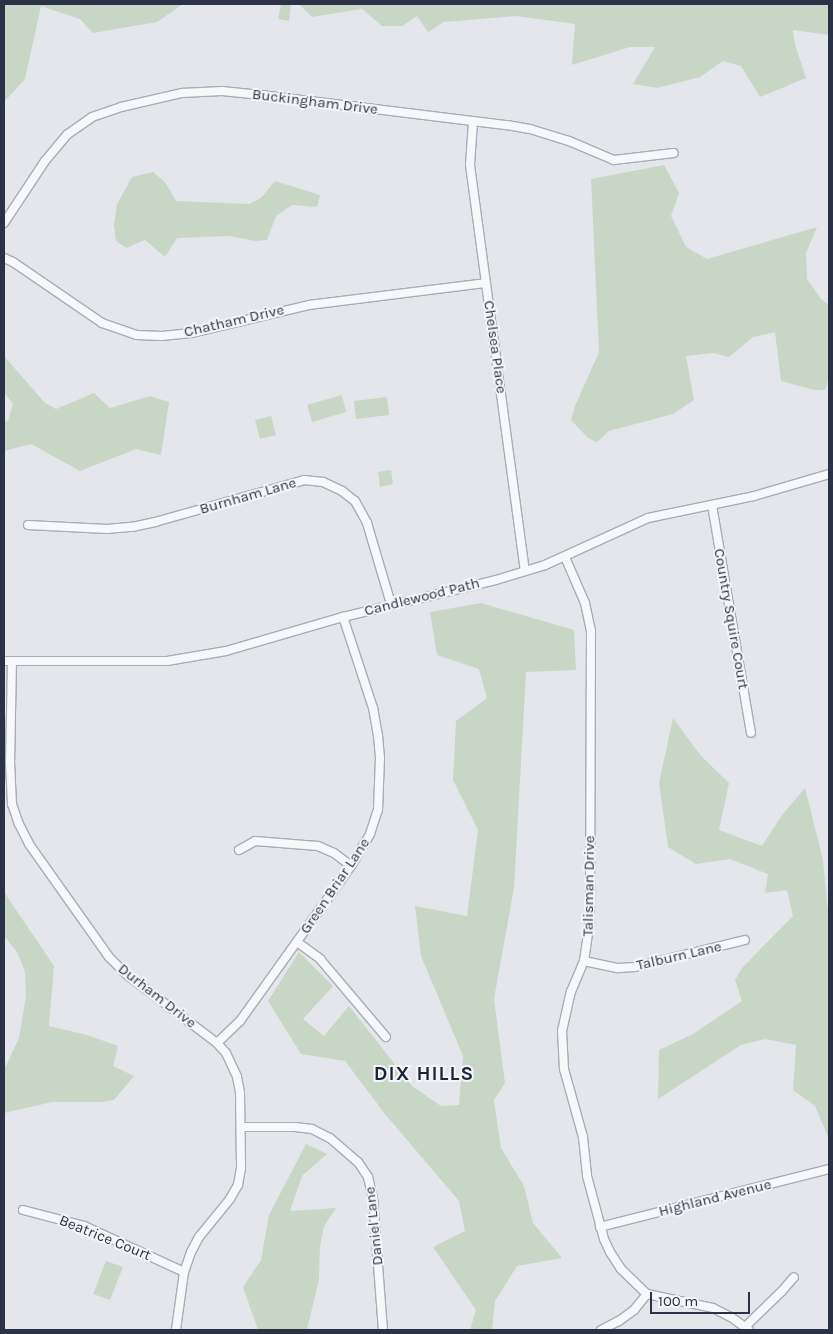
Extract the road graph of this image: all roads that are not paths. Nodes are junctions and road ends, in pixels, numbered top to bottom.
1 (473, 122) junction
2 (674, 153) dead end
3 (4, 223) edge
4 (4, 258) edge
5 (486, 283) junction
6 (829, 474) edge
7 (712, 505) junction
8 (28, 525) dead end
9 (564, 557) junction
10 (525, 571) junction
11 (391, 604) junction
12 (343, 616) junction
13 (4, 661) edge
14 (12, 661) junction
15 (751, 732) dead end
16 (239, 850) dead end
17 (351, 866) junction
18 (745, 940) dead end
19 (297, 942) junction
20 (584, 961) junction
21 (386, 1037) dead end
22 (217, 1043) junction
23 (241, 1127) junction
24 (829, 1169) edge
25 (23, 1210) dead end
26 (600, 1227) junction
27 (184, 1272) junction
28 (794, 1277) dead end
29 (647, 1294) junction
30 (748, 1328) edge
31 (176, 1330) edge
32 (383, 1330) edge
33 (601, 1330) edge

1 - 2 street, Buckingham Drive
1 - 3 street, Buckingham Drive
1 - 5 street, Chelsea Place
4 - 5 street, Chatham Drive
5 - 10 street, Chelsea Place
6 - 7 street, Candlewood Path
7 - 9 street, Candlewood Path
7 - 15 street, Country Squire Court
8 - 11 street, Burnham Lane
9 - 10 street, Candlewood Path
9 - 20 street, Talisman Drive
10 - 11 street, Candlewood Path
11 - 12 street, Candlewood Path
12 - 14 street, Candlewood Path
12 - 17 street, Green Briar Lane
13 - 14 street, Candlewood Path
14 - 22 street, Durham Drive
16 - 17 street
17 - 19 street, Green Briar Lane
18 - 20 street, Talburn Lane
19 - 21 street
19 - 22 street, Green Briar Lane
20 - 26 street, Talisman Drive
22 - 23 street, Durham Drive
23 - 27 street, Durham Drive
23 - 32 street, Daniel Lane
24 - 26 street, Highland Avenue
25 - 27 street, Beatrice Court
26 - 29 street, Talisman Drive
27 - 31 street, Durham Drive
28 - 30 street
29 - 30 street
29 - 33 street

